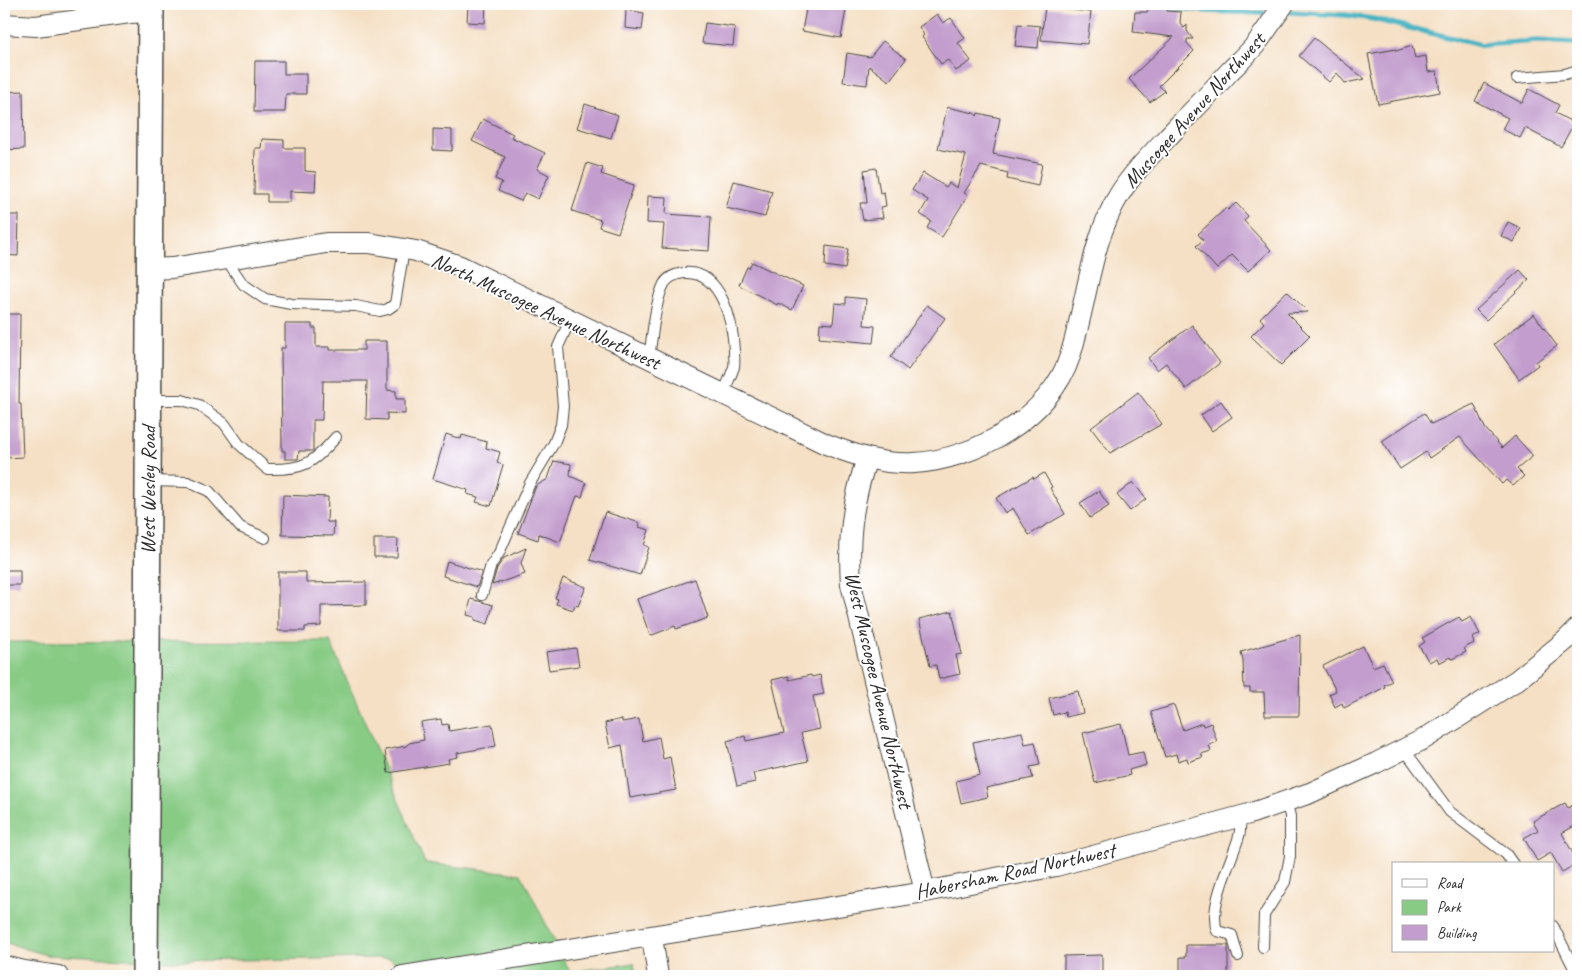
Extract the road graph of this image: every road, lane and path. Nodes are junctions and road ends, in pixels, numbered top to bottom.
1 (1284, 4) edge
2 (150, 8) edge
3 (4, 24) edge
4 (1578, 70) edge
5 (1518, 78) dead end
6 (404, 249) junction
7 (226, 259) junction
8 (149, 269) junction
9 (570, 320) junction
10 (649, 359) junction
11 (723, 395) junction
12 (148, 400) junction
13 (336, 438) dead end
14 (867, 458) junction
15 (148, 481) junction
16 (264, 538) dead end
17 (482, 594) dead end
18 (1578, 628) edge
19 (1404, 749) junction
20 (1286, 801) junction
21 (1240, 816) junction
22 (1512, 862) edge
23 (925, 892) junction
24 (1554, 928) edge
25 (652, 937) junction
26 (1263, 947) dead end
27 (1238, 956) dead end
28 (4, 966) edge
29 (1578, 966) edge
30 (58, 976) edge
31 (145, 976) edge
32 (402, 976) edge
33 (658, 976) edge

1 - 14 street, Muscogee Avenue Northwest
2 - 3 street
2 - 8 street, West Wesley Road
4 - 5 lane
6 - 7 street, North Muscogee Avenue Northwest
6 - 7 lane
6 - 9 street, North Muscogee Avenue Northwest
7 - 8 street, North Muscogee Avenue Northwest
8 - 12 street, West Wesley Road
9 - 10 street, North Muscogee Avenue Northwest
9 - 17 lane
10 - 11 street, North Muscogee Avenue Northwest
10 - 11 lane
11 - 14 street, North Muscogee Avenue Northwest
12 - 13 lane
12 - 15 street, West Wesley Road
14 - 23 street, West Muscogee Avenue Northwest
15 - 16 lane
15 - 31 street, West Wesley Road
18 - 19 street, Habersham Road Northwest
19 - 20 street, Habersham Road Northwest
19 - 22 lane
20 - 21 street, Habersham Road Northwest
20 - 26 lane
21 - 23 street, Habersham Road Northwest
21 - 27 lane
23 - 25 street, Habersham Road Northwest
24 - 29 lane
25 - 32 street, Habersham Road Northwest
25 - 33 street
28 - 30 street

